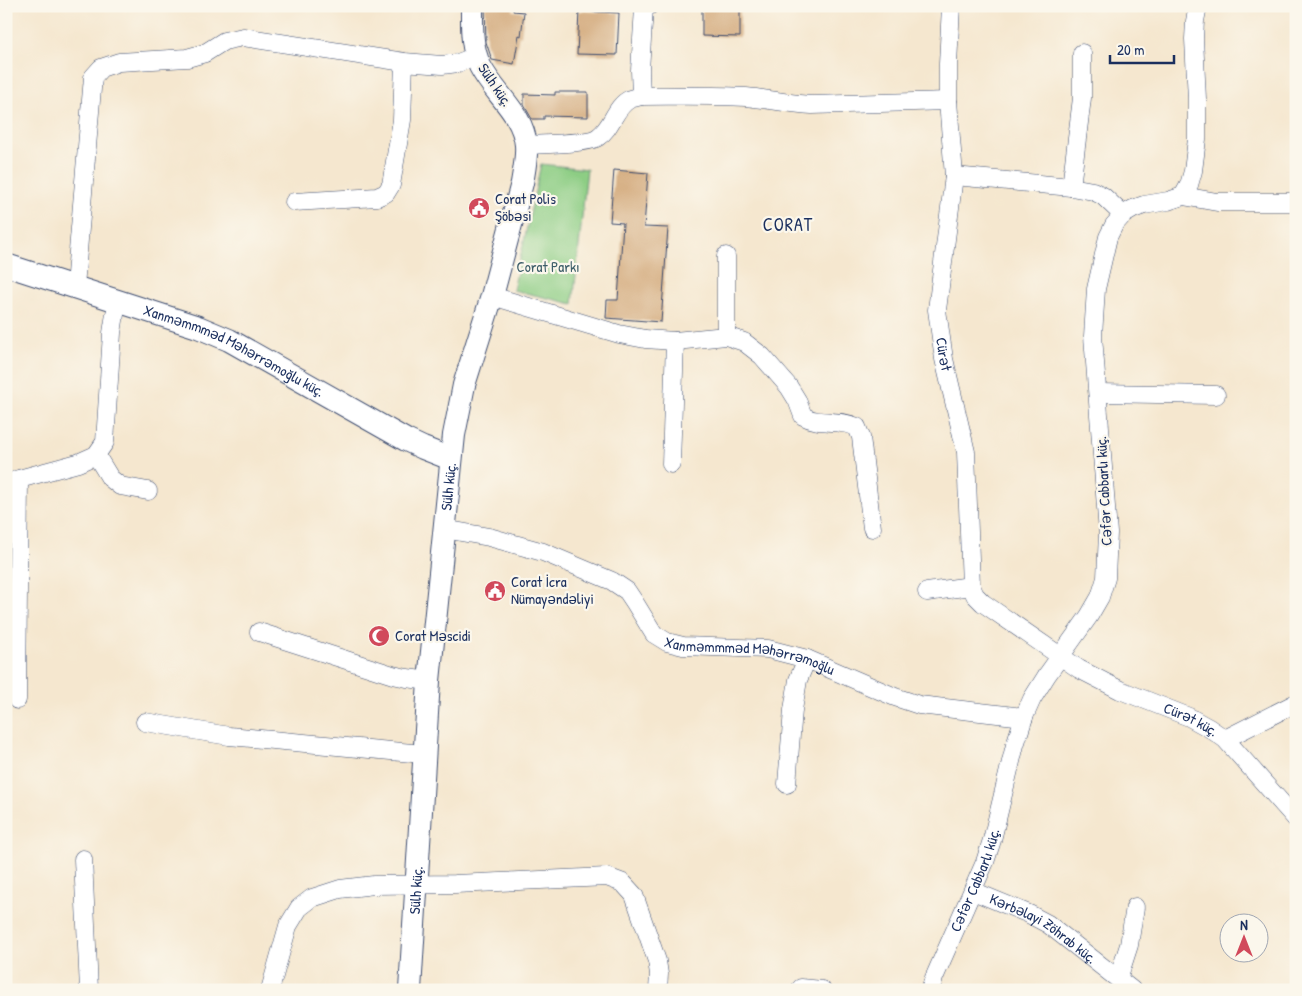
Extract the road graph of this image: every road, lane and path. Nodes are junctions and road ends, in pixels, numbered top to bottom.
1 (472, 6) edge
2 (951, 6) edge
3 (1198, 6) edge
4 (644, 7) edge
5 (1082, 53) dead end
6 (476, 56) junction
7 (404, 62) junction
8 (641, 96) junction
9 (948, 101) junction
10 (526, 145) junction
11 (954, 176) junction
12 (1071, 187) junction
13 (1183, 196) junction
14 (294, 202) dead end
15 (1296, 202) edge
16 (1123, 215) junction
17 (726, 256) dead end
18 (6, 265) edge
19 (75, 286) junction
20 (492, 296) junction
21 (119, 300) junction
22 (726, 336) junction
23 (675, 341) junction
24 (1098, 393) junction
25 (1216, 395) dead end
26 (96, 455) junction
27 (451, 459) junction
28 (670, 464) dead end
29 (13, 482) edge
30 (148, 491) dead end
31 (872, 528) dead end
32 (444, 529) junction
33 (970, 586) junction
34 (927, 592) dead end
35 (259, 632) dead end
36 (1060, 656) junction
37 (807, 659) junction
38 (429, 681) junction
39 (17, 700) dead end
40 (1296, 703) edge
41 (1024, 717) junction
42 (144, 722) dead end
43 (1225, 739) junction
44 (424, 754) junction
45 (787, 784) dead end
46 (1296, 819) edge
47 (83, 860) dead end
48 (415, 885) junction
49 (973, 891) junction
50 (1135, 907) dead end
51 (1118, 979) junction
52 (801, 988) dead end
53 (89, 990) edge
54 (270, 990) edge
55 (410, 990) edge
56 (658, 990) edge
57 (822, 990) edge
58 (930, 990) edge
59 (1132, 990) edge

1 - 6 street, Sülh küç.
2 - 9 street, Cürət
3 - 13 street
4 - 8 street
5 - 12 street
6 - 7 street
6 - 10 street, Sülh küç.
7 - 14 street
7 - 19 street
8 - 9 street
8 - 10 street
9 - 11 street, Cürət
10 - 20 street, Sülh küç.
11 - 12 street
11 - 33 street, Cürət
12 - 16 street
13 - 15 street
13 - 16 street
16 - 24 street, Cəfər Cabbarlı küç.
17 - 22 street
18 - 19 street, Xanməmmməd Məhərrəmoğlu küç.
19 - 21 street, Xanməmmməd Məhərrəmoğlu küç.
20 - 23 street
20 - 27 street, Sülh küç.
21 - 26 street
21 - 27 street, Xanməmmməd Məhərrəmoğlu küç.
22 - 23 street
22 - 31 street
23 - 28 street
24 - 25 street
24 - 36 street, Cəfər Cabbarlı küç.
26 - 29 street
26 - 30 street
27 - 32 street, Sülh küç.
29 - 39 street
32 - 37 street, Xanməmmməd Məhərrəmoğlu
32 - 38 street, Sülh küç.
33 - 34 street
33 - 36 street
35 - 38 street
36 - 41 street, Cəfər Cabbarlı küç.
36 - 43 street, Cürət küç.
37 - 41 street, Xanməmmməd Məhərrəmoğlu
37 - 45 street
38 - 44 street, Sülh küç.
40 - 43 street
41 - 49 street, Cəfər Cabbarlı küç.
42 - 44 street
43 - 46 street, Cürət küç.
44 - 48 street, Sülh küç.
47 - 53 street
48 - 54 street
48 - 55 street, Sülh küç.
48 - 56 street
49 - 51 street, Kərbəlayi Zöhrab küç.
49 - 58 street, Cəfər Cabbarlı küç.
50 - 51 street
51 - 59 street, Kərbəlayi Zöhrab küç.
52 - 57 street

